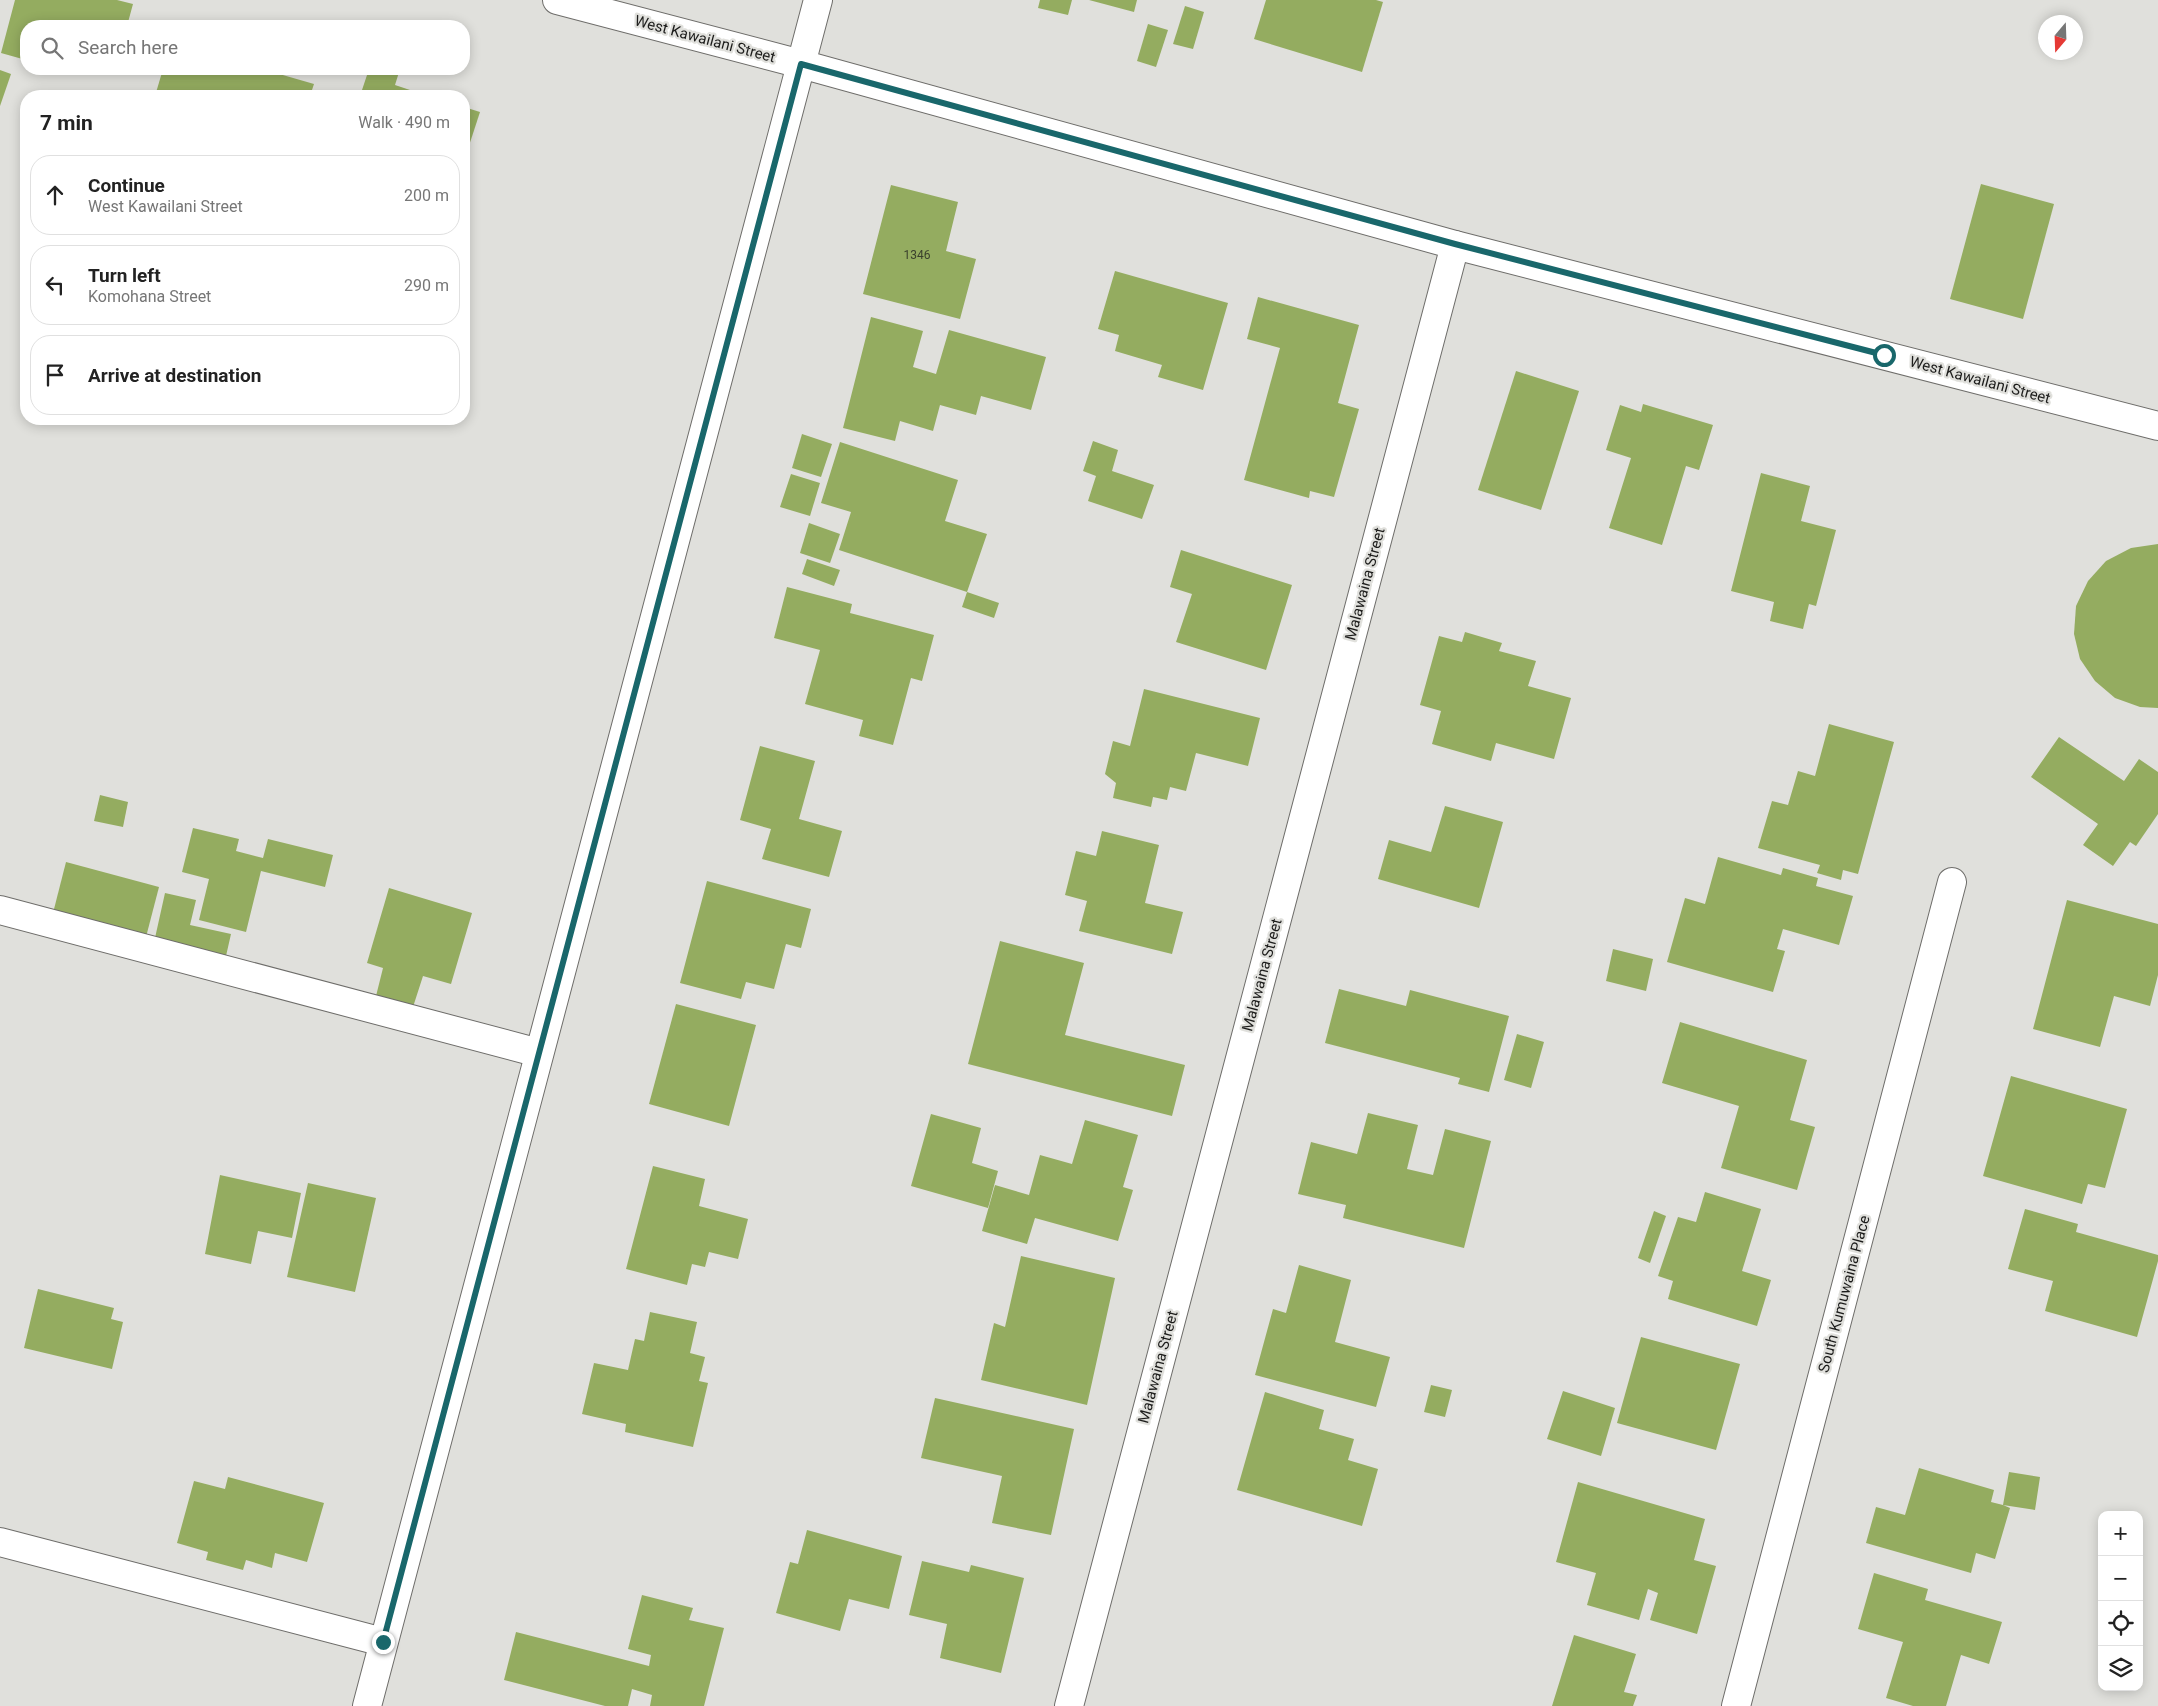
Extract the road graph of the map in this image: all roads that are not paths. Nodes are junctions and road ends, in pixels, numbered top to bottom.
1 (557, 0) edge
2 (818, 0) edge
3 (801, 64) junction
4 (1455, 244) junction
5 (2158, 426) edge
6 (1952, 882) dead end
7 (0, 910) edge
8 (539, 1052) junction
9 (0, 1542) edge
10 (383, 1642) junction
11 (367, 1706) edge
12 (1069, 1706) edge
13 (1736, 1706) edge

1 - 3 street, West Kawailani Street
2 - 3 street
3 - 4 street, West Kawailani Street
3 - 8 street
4 - 5 street, West Kawailani Street
4 - 12 street, Malawaina Street
6 - 13 street, South Kumuwaina Place
7 - 8 street
8 - 10 street
9 - 10 street
10 - 11 street

